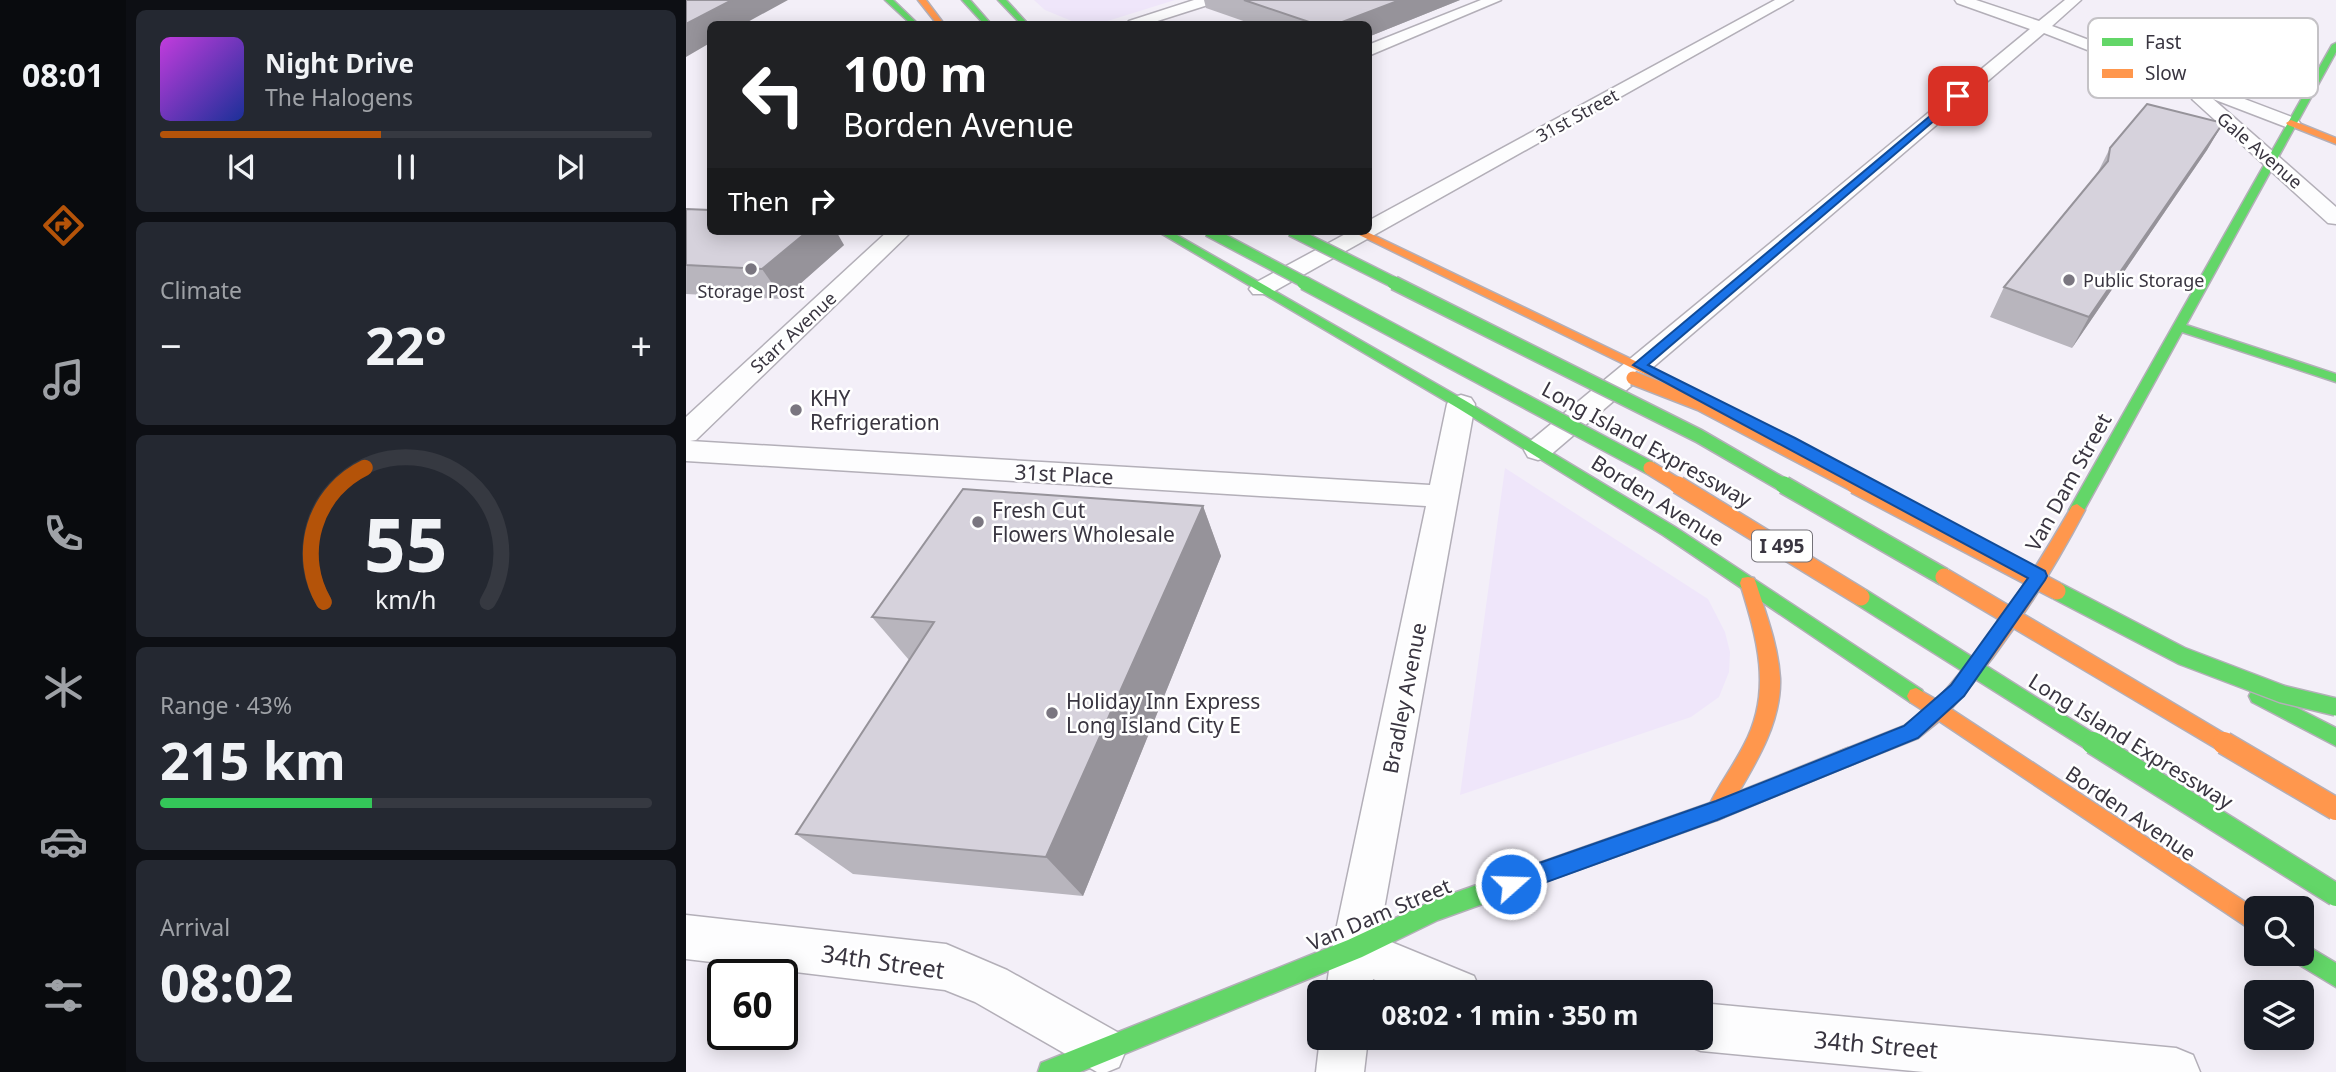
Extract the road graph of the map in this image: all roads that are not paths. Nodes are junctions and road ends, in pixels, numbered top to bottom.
1 (890, 0) edge
2 (922, 0) edge
3 (966, 0) edge
4 (1002, 0) edge
5 (1209, 0) edge
6 (1494, 0) edge
7 (1786, 0) edge
8 (1962, 0) edge
9 (2074, 0) edge
10 (912, 21) edge
11 (939, 21) edge
12 (985, 21) edge
13 (1022, 21) edge
14 (1143, 21) edge
15 (2042, 27) junction
16 (2088, 45) edge
17 (2336, 45) edge
18 (1372, 49) edge
19 (2318, 76) edge
20 (2201, 98) edge
21 (2225, 98) edge
22 (2305, 98) edge
23 (2291, 123) junction
24 (2336, 141) edge
25 (2272, 159) junction
26 (2336, 218) edge
27 (1372, 227) edge
28 (897, 235) edge
29 (1169, 235) edge
30 (1215, 235) edge
31 (1299, 235) edge
32 (1358, 235) edge
33 (1369, 235) edge
34 (1261, 289) junction
35 (1406, 290) junction
36 (2179, 327) junction
37 (1639, 365) junction
38 (2336, 378) edge
39 (1461, 404) junction
40 (686, 433) edge
41 (1538, 450) junction
42 (686, 451) edge
43 (1442, 496) junction
44 (2039, 576) junction
45 (1748, 583) junction
46 (2336, 707) edge
47 (1939, 710) junction
48 (2336, 738) edge
49 (2336, 809) edge
50 (1717, 810) junction
51 (2336, 895) edge
52 (2244, 914) edge
53 (686, 937) edge
54 (1354, 948) junction
55 (2314, 962) edge
56 (2336, 976) edge
57 (1350, 980) edge
58 (1430, 980) edge
59 (1713, 1028) edge
60 (1102, 1050) junction
61 (1343, 1050) edge
62 (1050, 1072) edge
63 (1340, 1072) edge
64 (2176, 1072) edge

1 - 10 main road
2 - 11 main road
3 - 12 main road
4 - 13 main road
5 - 14 street
6 - 18 street
7 - 27 street, 31st Street
8 - 15 street
9 - 15 street
15 - 16 street
15 - 37 street
17 - 19 main road, Van Dam Street
20 - 25 street, Gale Avenue
21 - 23 street
22 - 23 main road, Van Dam Street
23 - 24 main road
23 - 25 main road, Van Dam Street
25 - 26 street, Gale Avenue
25 - 36 main road, Van Dam Street
28 - 40 street, Starr Avenue
29 - 34 main road, Borden Avenue
30 - 51 main road, Long Island Expressway / I 495, bridge
31 - 35 main road, Long Island Expressway / I 495, bridge
32 - 34 street, 31st Street
33 - 37 main road
34 - 39 main road, Borden Avenue
35 - 46 main road, bridge
35 - 49 main road, Long Island Expressway / I 495, bridge
36 - 38 main road
36 - 44 main road, Van Dam Street
37 - 41 street
37 - 44 main road
39 - 41 main road, Borden Avenue
39 - 43 street, Bradley Avenue
41 - 45 main road, Borden Avenue
42 - 43 street, 31st Place
43 - 54 street, Bradley Avenue
44 - 47 main road, Van Dam Street
44 - 48 main road
45 - 47 main road, Borden Avenue
45 - 50 main road
47 - 50 main road, Van Dam Street
47 - 52 main road, Borden Avenue
50 - 54 main road, Van Dam Street
53 - 60 street, 34th Street
54 - 57 street, Bradley Avenue
54 - 58 street
54 - 60 main road, Van Dam Street
55 - 56 main road
59 - 64 street, 34th Street
60 - 62 main road, Van Dam Street
61 - 63 street

